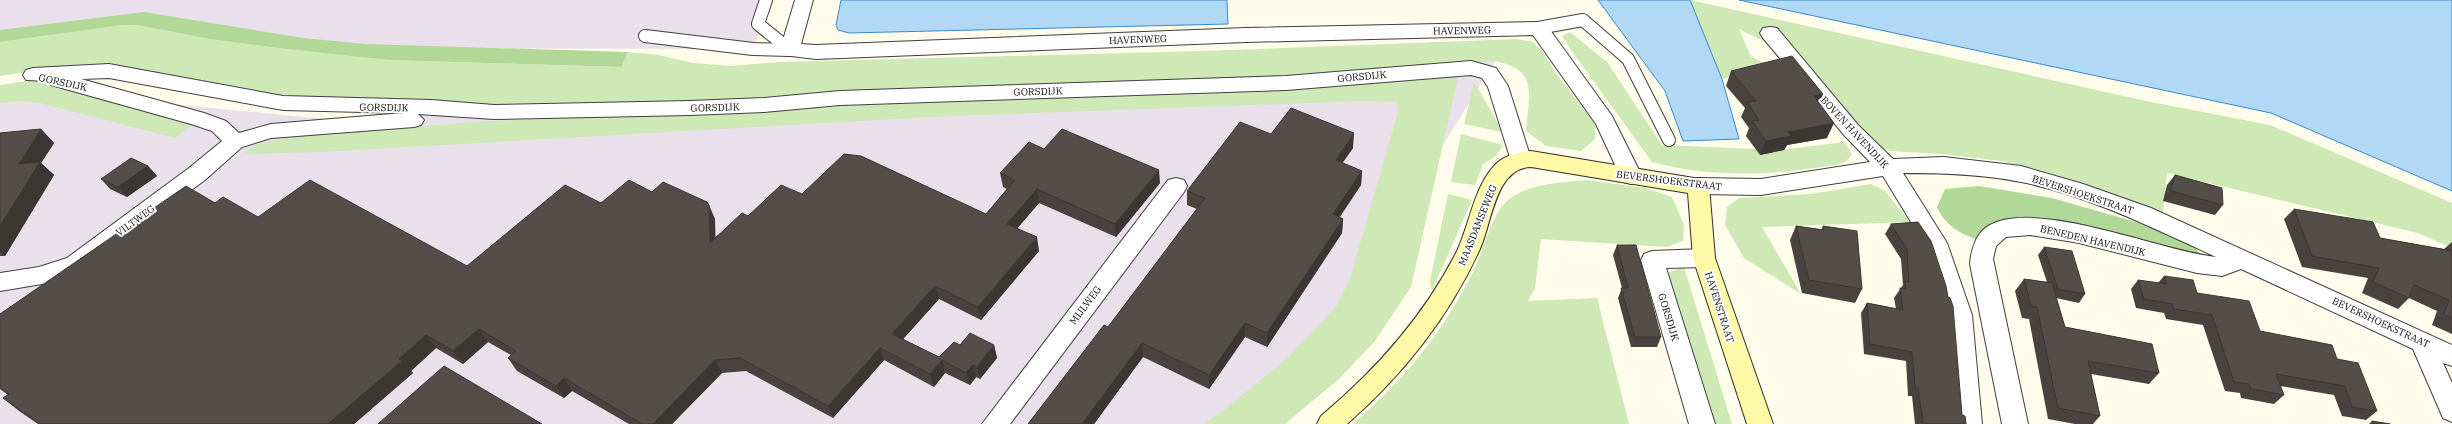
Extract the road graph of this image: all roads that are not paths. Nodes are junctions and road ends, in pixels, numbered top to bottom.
1 (766, 0) edge
2 (804, 0) edge
3 (1538, 28) junction
4 (1770, 33) dead end
5 (645, 36) dead end
6 (790, 50) junction
7 (494, 112) junction
8 (1670, 140) dead end
9 (235, 142) junction
10 (1520, 159) junction
11 (1888, 167) junction
12 (1631, 176) junction
13 (1176, 186) dead end
14 (1698, 186) junction
15 (1704, 258) junction
16 (2244, 259) junction
17 (0, 282) edge
18 (2422, 342) junction
19 (2452, 356) edge
20 (2452, 411) edge
21 (995, 424) edge
22 (1330, 424) edge
23 (1702, 424) edge
24 (1760, 424) edge
25 (1969, 424) edge
26 (2015, 424) edge

1 - 6 lane
2 - 6 street
3 - 6 street, HAVENWEG
3 - 8 lane, HAVENWEG
3 - 12 street
4 - 11 street, BOVEN HAVENDIJK
5 - 6 lane
7 - 9 street, GORSDIJK
7 - 9 street, GORSDIJK
7 - 10 street, GORSDIJK
9 - 17 street, VILTWEG
10 - 12 street, BEVERSHOEKSTRAAT
10 - 22 street, MAASDAMSEWEG
11 - 14 street, BEVERSHOEKSTRAAT
11 - 16 street, BEVERSHOEKSTRAAT
11 - 25 street, BOVEN HAVENDIJK
12 - 14 street, BEVERSHOEKSTRAAT
13 - 21 street, MIJLWEG
14 - 15 street, HAVENSTRAAT
15 - 23 street, GORSDIJK
15 - 24 street, HAVENSTRAAT
16 - 18 street, BEVERSHOEKSTRAAT
16 - 26 street, BENEDEN HAVENDIJK
18 - 19 street, BEVERSHOEKSTRAAT
18 - 20 street

